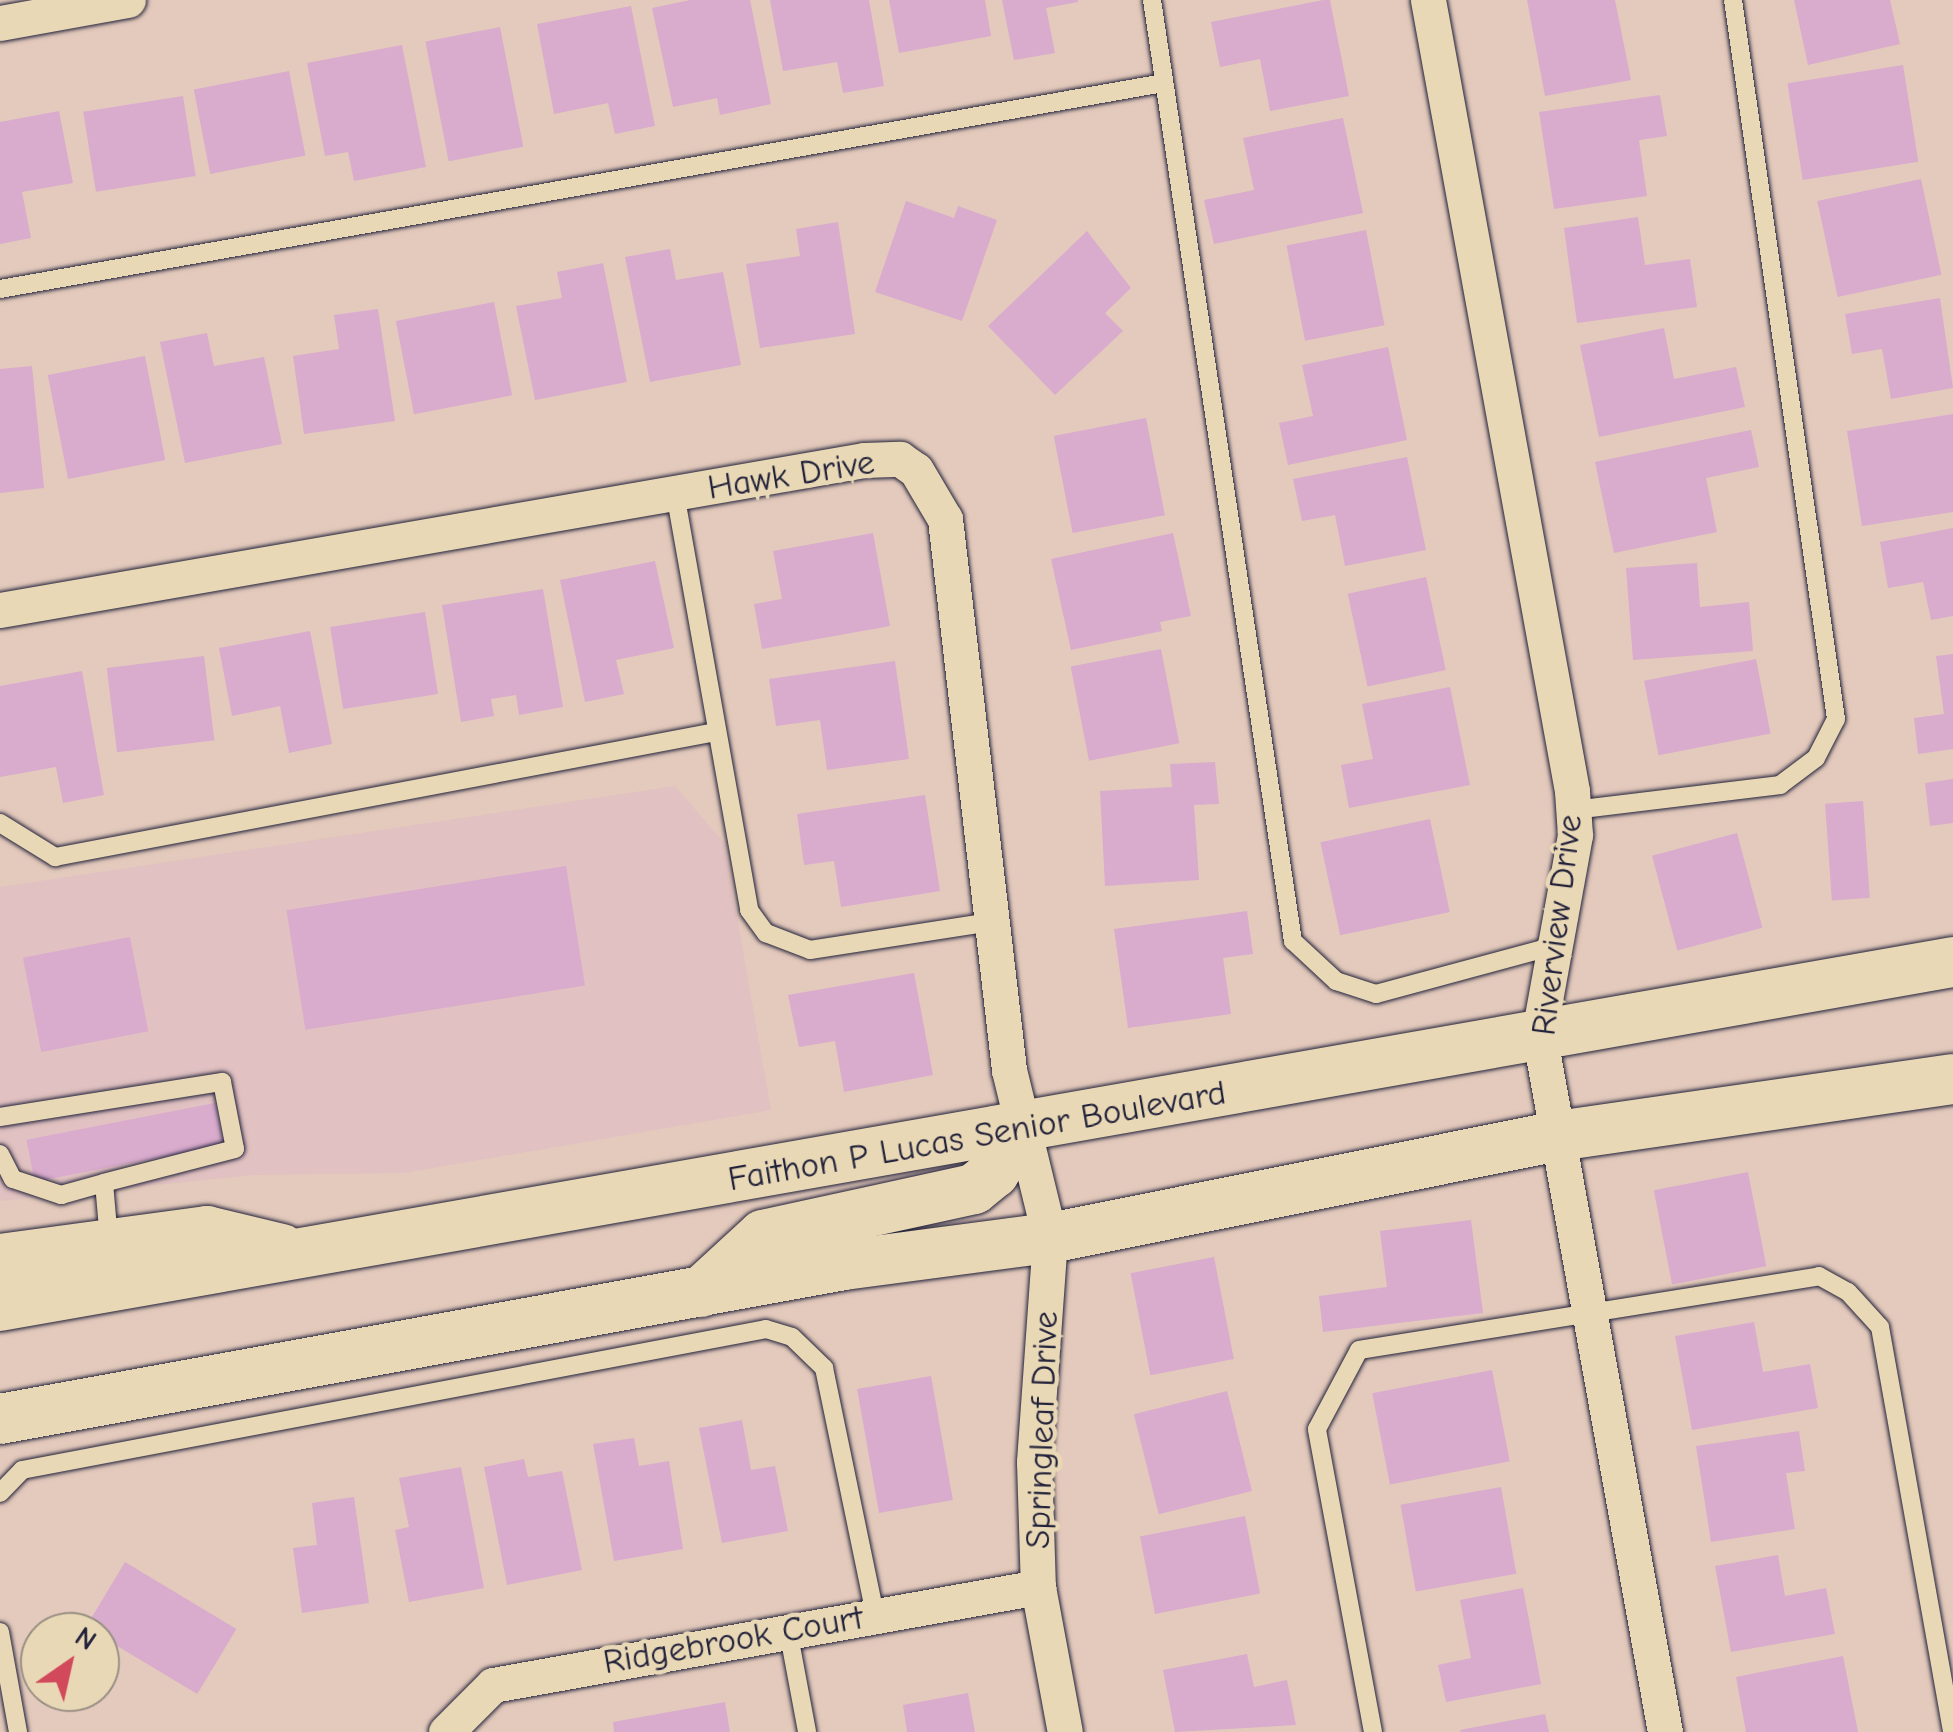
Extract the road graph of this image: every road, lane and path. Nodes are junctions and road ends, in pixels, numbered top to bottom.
1 (128, 0) edge
2 (1152, 0) edge
3 (1428, 0) edge
4 (1733, 0) edge
5 (0, 24) edge
6 (1164, 83) junction
7 (0, 288) edge
8 (675, 493) junction
9 (0, 610) edge
10 (716, 732) junction
11 (1574, 810) junction
12 (0, 823) edge
13 (991, 922) junction
14 (1550, 947) junction
15 (1953, 962) edge
16 (1539, 1034) junction
17 (1953, 1079) edge
18 (0, 1117) edge
19 (1020, 1130) junction
20 (1558, 1136) junction
21 (0, 1154) edge
22 (104, 1183) junction
23 (1050, 1238) junction
24 (110, 1245) junction
25 (301, 1254) junction
26 (0, 1259) edge
27 (701, 1292) junction
28 (0, 1306) edge
29 (1589, 1309) junction
30 (0, 1419) edge
31 (0, 1493) edge
32 (1038, 1587) junction
33 (875, 1616) junction
34 (788, 1630) junction
35 (0, 1632) edge
36 (18, 1732) edge
37 (446, 1732) edge
38 (807, 1732) edge
39 (1065, 1732) edge
40 (1373, 1732) edge
41 (1665, 1732) edge
42 (1952, 1732) edge

1 - 5 street
2 - 6 lane
3 - 11 street, Riverview Drive
4 - 11 lane
6 - 7 lane
6 - 14 lane
8 - 9 street, Hawk Drive
8 - 10 lane
8 - 13 street, Hawk Drive
10 - 12 lane
10 - 13 lane
11 - 14 street, Riverview Drive
13 - 19 street, Hawk Drive
14 - 16 street, Riverview Drive
15 - 16 main road, Faithon P Lucas Senior Boulevard
16 - 19 main road, Faithon P Lucas Senior Boulevard
16 - 20 street, Riverview Drive
17 - 20 main road
18 - 22 lane
19 - 23 street, Springleaf Drive
19 - 25 main road, Faithon P Lucas Senior Boulevard
19 - 27 main road
20 - 23 main road
20 - 29 street, Riverview Drive
21 - 22 lane
22 - 24 lane
23 - 27 main road
23 - 32 street, Springleaf Drive
24 - 25 main road
24 - 26 main road
25 - 28 main road, Faithon P Lucas Senior Boulevard
27 - 30 main road
29 - 40 lane
29 - 41 street, Riverview Drive
29 - 42 lane
31 - 33 lane
32 - 33 street, Ridgebrook Court
32 - 39 street, Springleaf Drive
33 - 34 street, Ridgebrook Court
34 - 37 street, Ridgebrook Court
34 - 38 lane
35 - 36 lane

